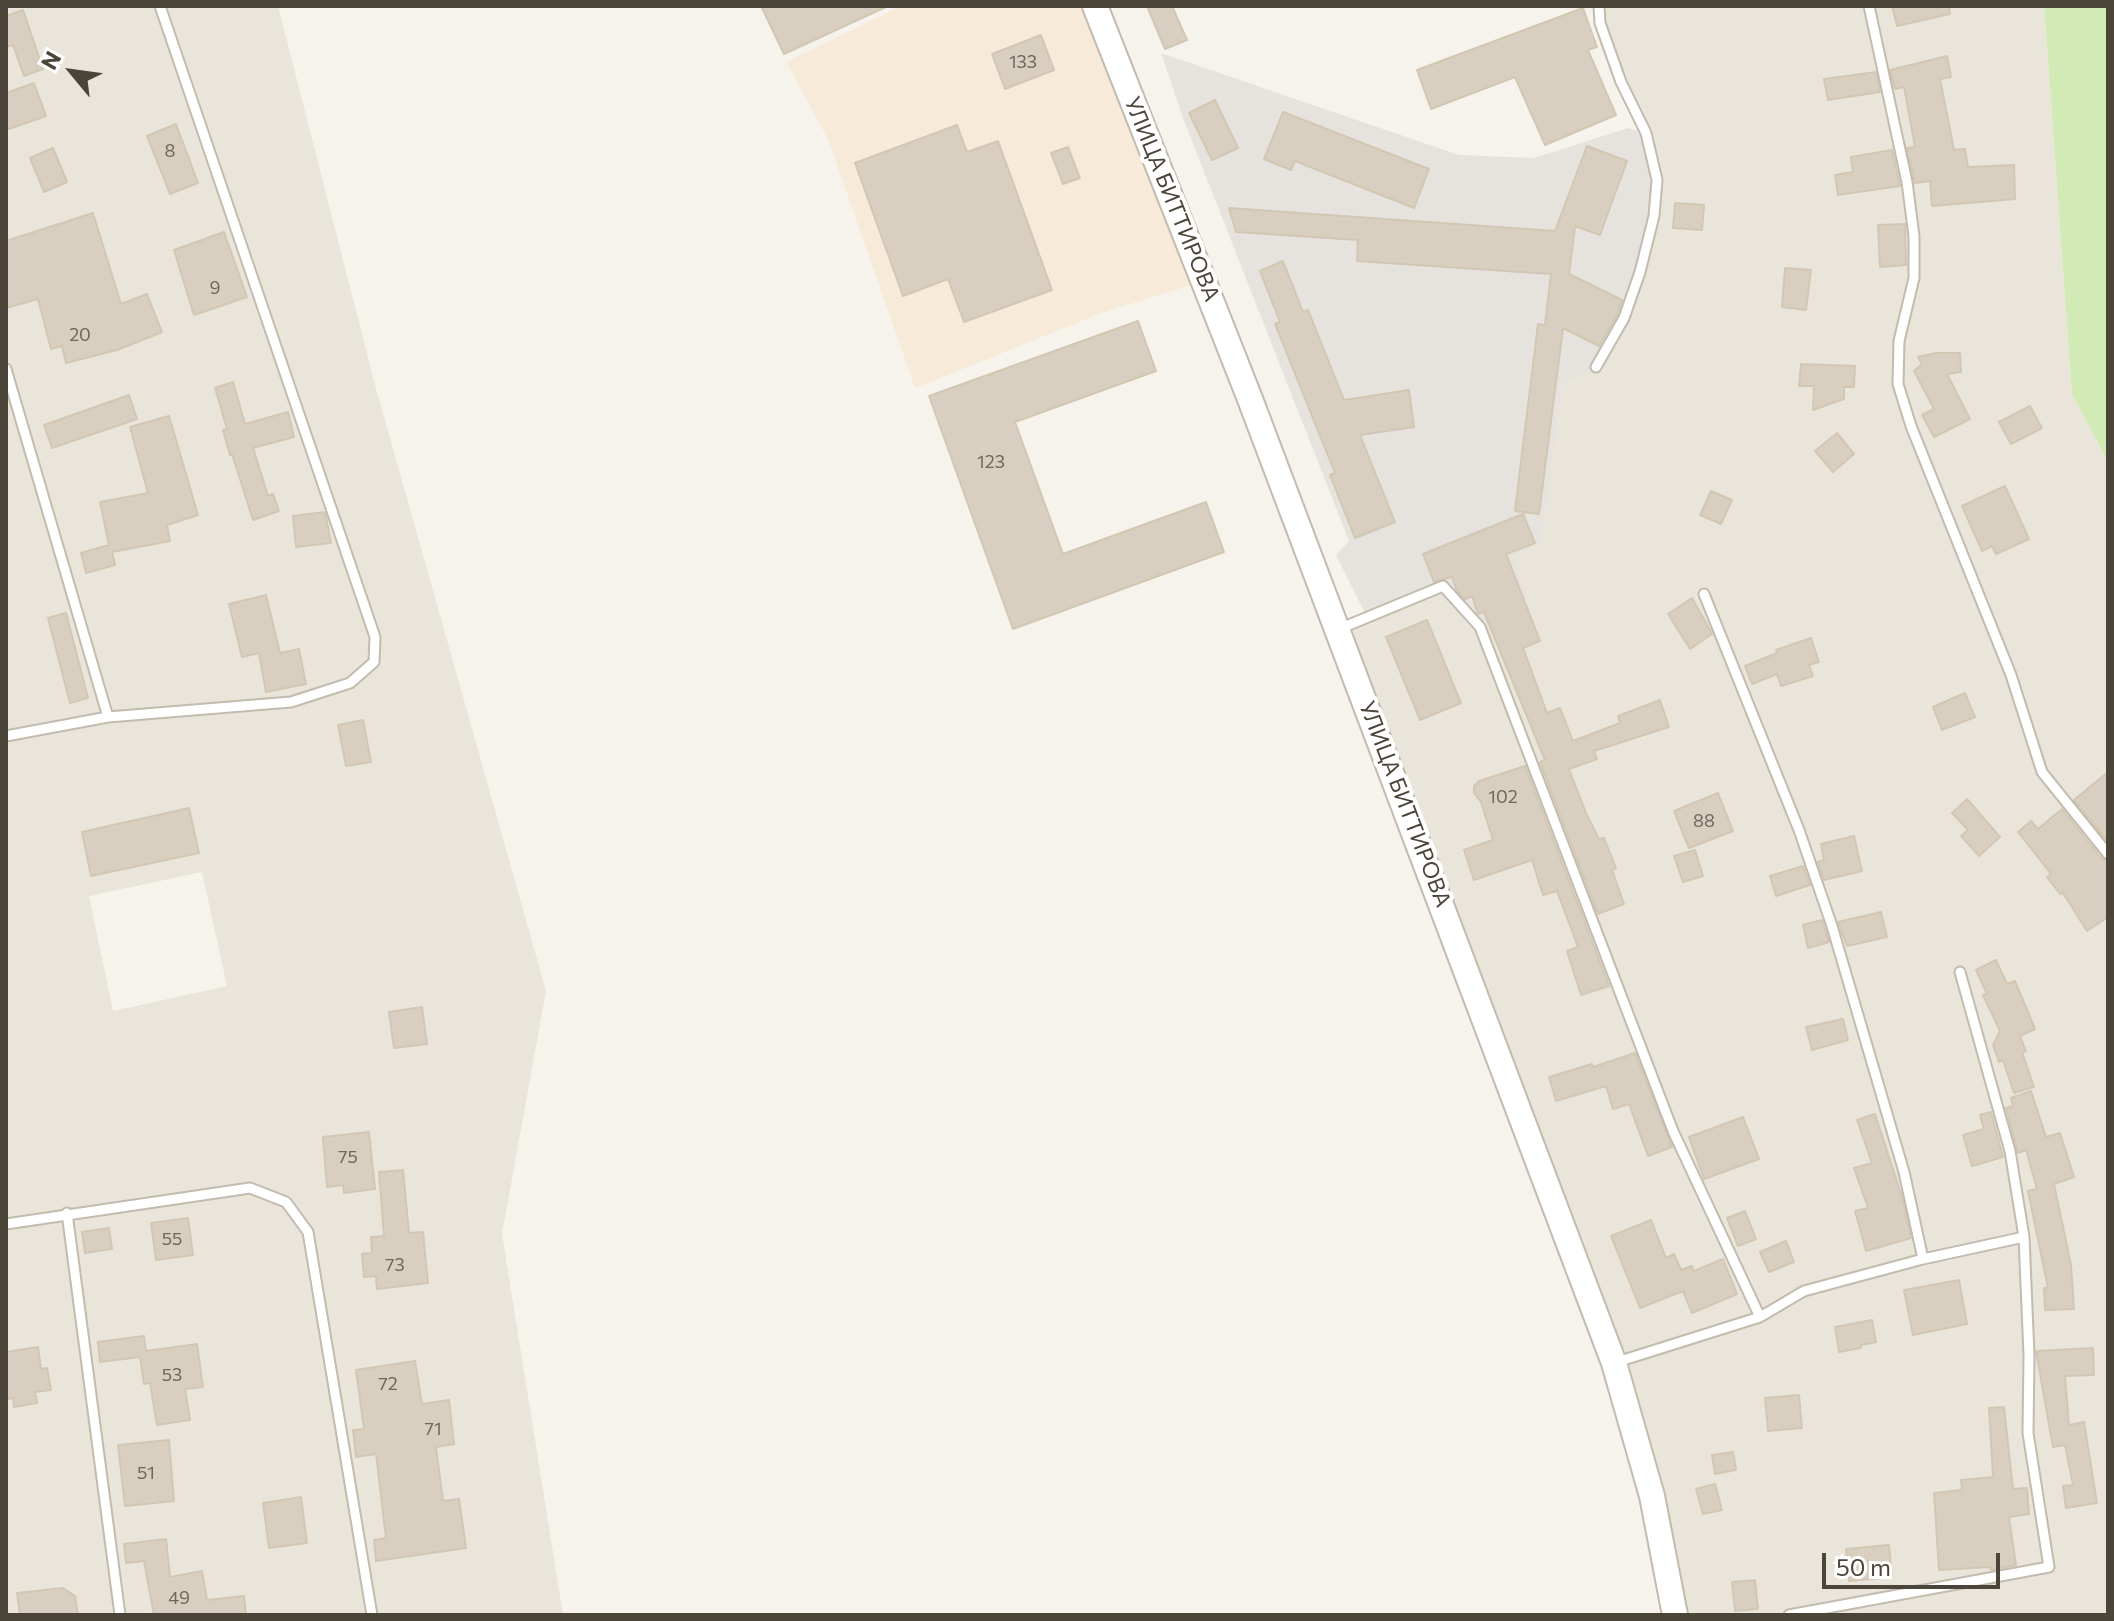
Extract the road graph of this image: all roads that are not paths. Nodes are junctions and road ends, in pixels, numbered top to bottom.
1 (160, 6) edge
2 (1095, 6) edge
3 (1599, 6) edge
4 (1869, 6) edge
5 (1596, 367) dead end
6 (6, 369) edge
7 (1704, 594) dead end
8 (1338, 629) junction
9 (108, 717) junction
10 (6, 736) edge
11 (2108, 854) edge
12 (1960, 972) dead end
13 (67, 1213) junction
14 (6, 1224) edge
15 (2024, 1237) junction
16 (1923, 1259) junction
17 (1760, 1317) junction
18 (1614, 1363) junction
19 (120, 1615) edge
20 (372, 1615) edge
21 (1675, 1615) edge
22 (1789, 1615) edge

1 - 9 lane
2 - 8 street, УЛИЦА БИТТИРОВА
3 - 5 lane
4 - 11 lane
6 - 9 lane
7 - 16 lane
8 - 17 lane
8 - 18 street, УЛИЦА БИТТИРОВА
9 - 10 lane
12 - 15 lane
13 - 14 lane
13 - 19 lane
13 - 20 lane
15 - 16 lane
15 - 22 lane
16 - 17 lane
17 - 18 lane
18 - 21 street, УЛИЦА БИТТИРОВА

